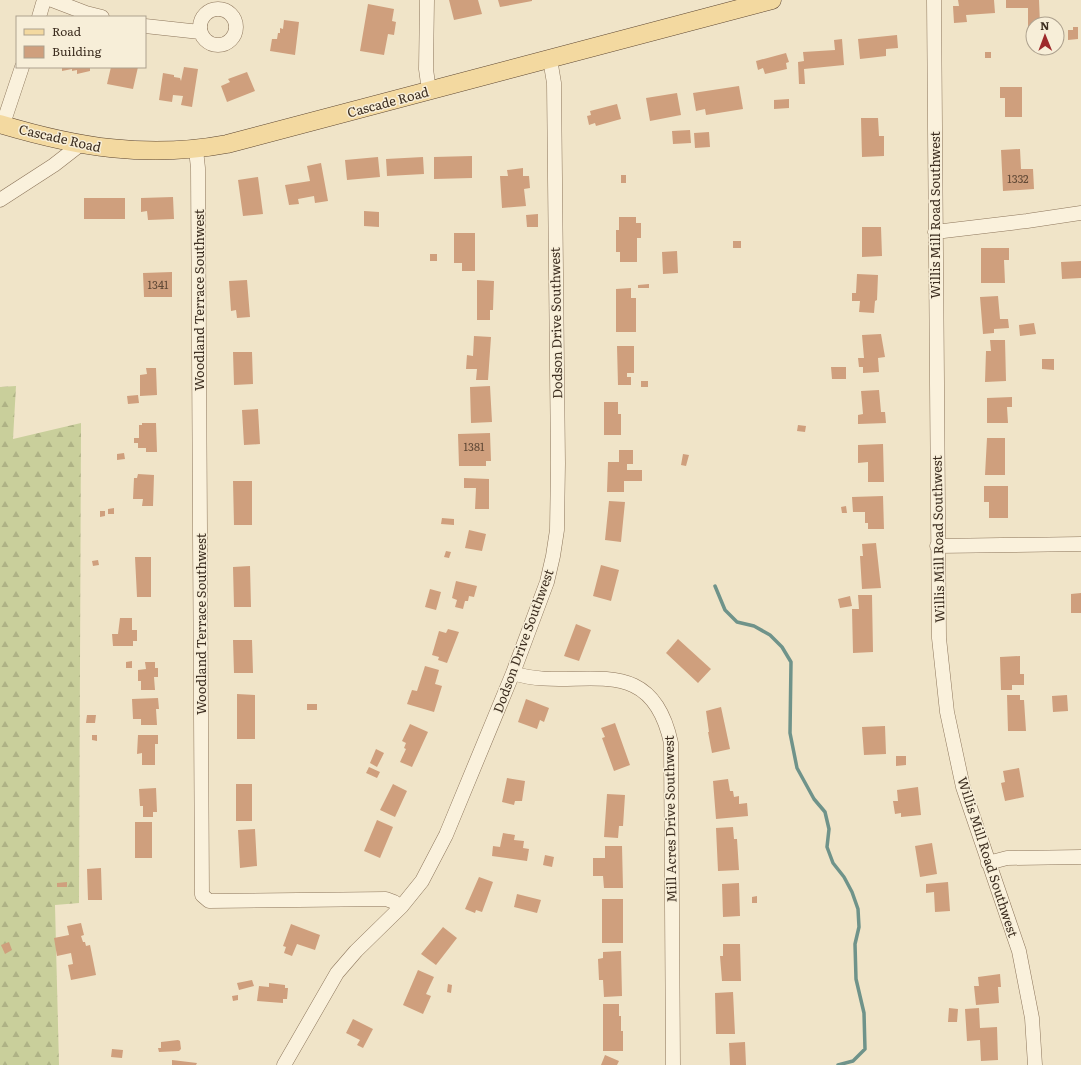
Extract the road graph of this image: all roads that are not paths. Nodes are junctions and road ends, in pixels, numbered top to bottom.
1 (44, 0) edge
2 (52, 0) edge
3 (427, 0) edge
4 (772, 0) edge
5 (934, 0) edge
6 (39, 16) edge
7 (98, 16) edge
8 (146, 26) edge
9 (200, 32) dead end
10 (550, 59) junction
11 (22, 68) edge
12 (430, 91) junction
13 (1, 124) edge
14 (81, 144) junction
15 (196, 150) junction
16 (0, 200) edge
17 (1081, 213) edge
18 (935, 232) junction
19 (1081, 544) edge
20 (937, 546) junction
21 (512, 673) junction
22 (1081, 857) edge
23 (988, 864) junction
24 (401, 907) junction
25 (284, 1065) edge
26 (673, 1065) edge
27 (1036, 1065) edge

1 - 6 street
2 - 7 street
3 - 12 street
4 - 10 main road, Cascade Road
5 - 18 street, Willis Mill Road Southwest
8 - 9 street
10 - 12 main road, Cascade Road
10 - 21 street, Dodson Drive Southwest
11 - 13 street
12 - 15 main road, Cascade Road
13 - 14 main road, Cascade Road
14 - 15 main road, Cascade Road
14 - 16 street
15 - 24 street, Woodland Terrace Southwest
17 - 18 street
18 - 20 street, Willis Mill Road Southwest
19 - 20 street
20 - 23 street, Willis Mill Road Southwest
21 - 24 street, Dodson Drive Southwest
21 - 26 street, Mill Acres Drive Southwest
22 - 23 street
23 - 27 street, Willis Mill Road Southwest
24 - 25 street, Dodson Drive Southwest

